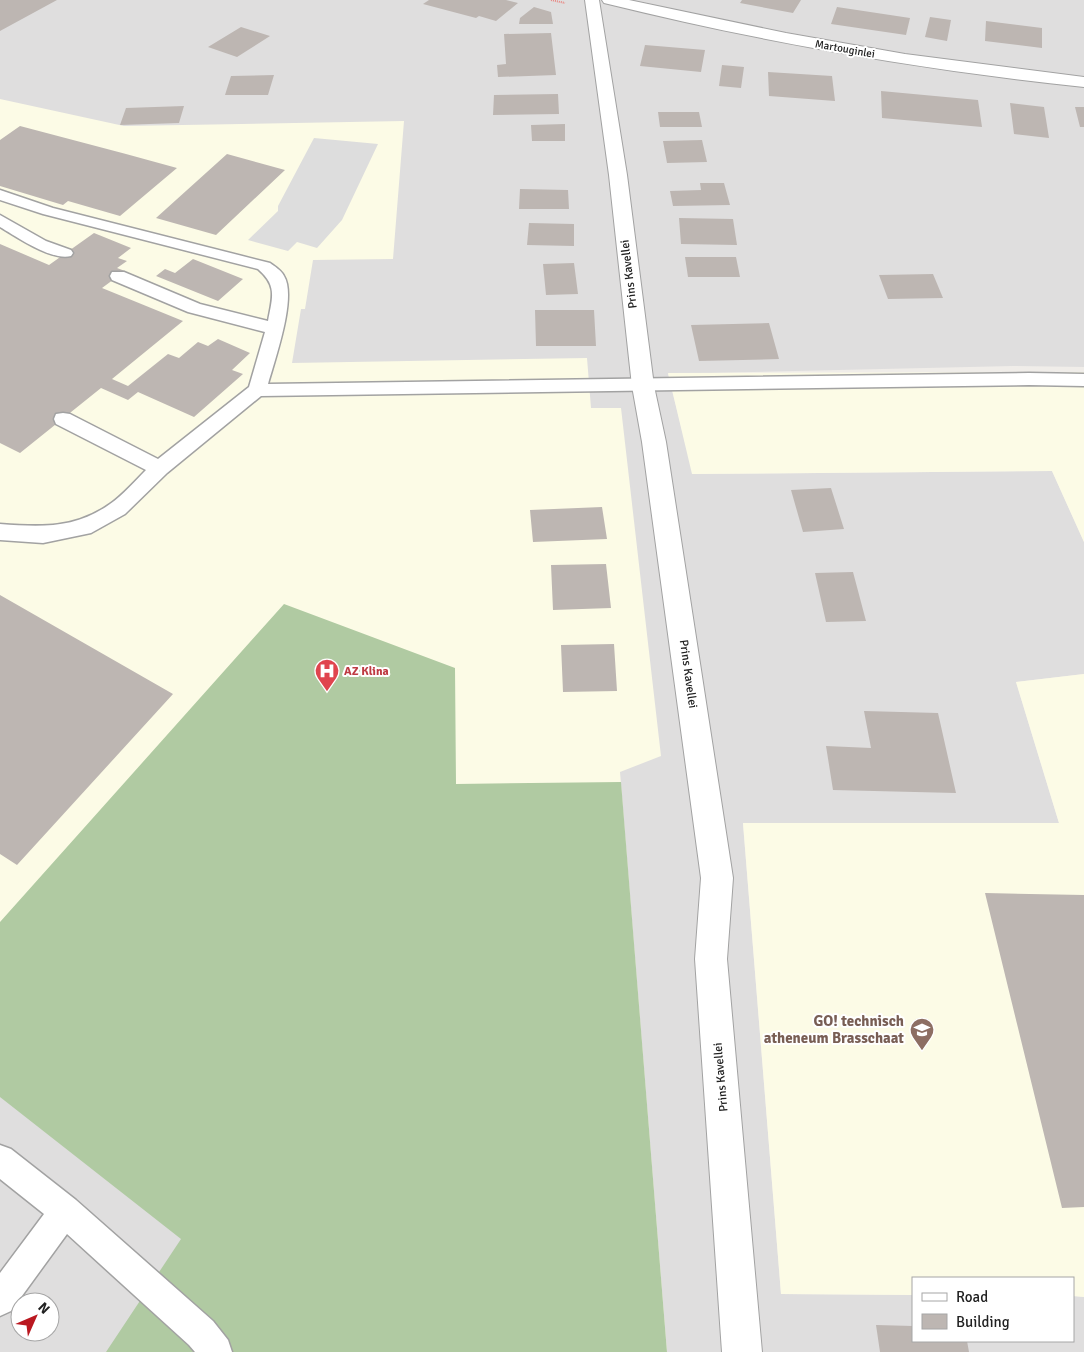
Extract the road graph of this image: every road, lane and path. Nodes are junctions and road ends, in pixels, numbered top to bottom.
1 (592, 0) edge
2 (609, 0) edge
3 (1084, 82) edge
4 (0, 195) edge
5 (0, 220) edge
6 (65, 254) dead end
7 (118, 276) dead end
8 (275, 328) junction
9 (1084, 380) edge
10 (643, 386) junction
11 (258, 390) junction
12 (63, 419) dead end
13 (160, 468) junction
14 (0, 532) edge
15 (0, 1160) edge
16 (65, 1211) junction
17 (0, 1300) edge
18 (216, 1352) edge
19 (742, 1352) edge

1 - 10 street, Prins Kavellei
2 - 3 street, Martouginlei
4 - 8 lane
5 - 6 lane
7 - 8 lane
8 - 11 lane
9 - 10 lane
10 - 11 lane
10 - 19 street, Prins Kavellei
11 - 13 lane
12 - 13 lane
13 - 14 lane
15 - 16 lane
16 - 17 lane
16 - 18 lane

